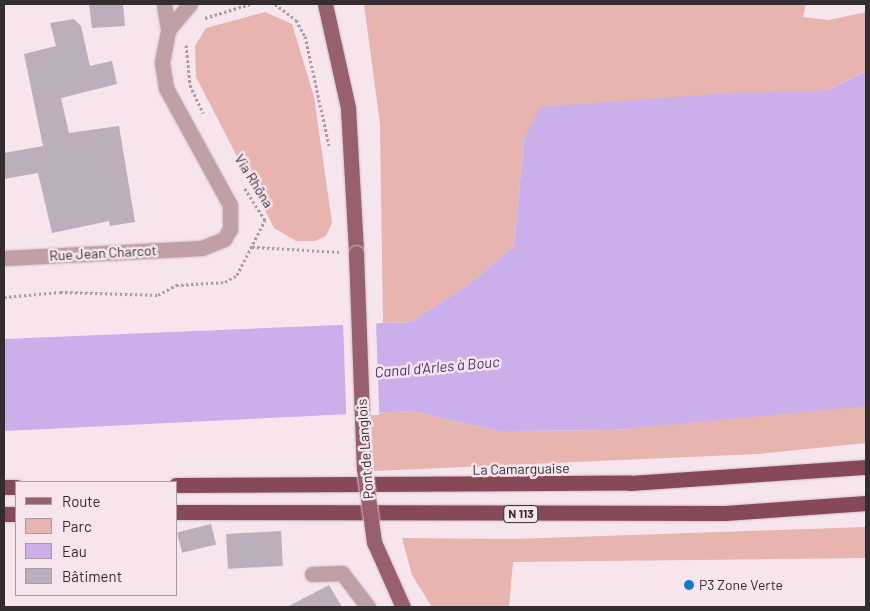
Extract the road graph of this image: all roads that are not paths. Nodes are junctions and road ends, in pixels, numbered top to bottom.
1 (164, 4) edge
2 (190, 4) edge
3 (326, 4) edge
4 (168, 30) junction
5 (4, 256) edge
6 (866, 467) edge
7 (178, 485) edge
8 (866, 503) edge
9 (178, 512) edge
10 (312, 574) dead end
11 (368, 607) edge
12 (403, 607) edge

1 - 4 street
2 - 4 street
3 - 12 main road, Pont de Langlois, bridge
4 - 5 street, Rue Jean Charcot
6 - 7 highway, La Camarguaise / N 113
8 - 9 highway, N 113
10 - 11 street

